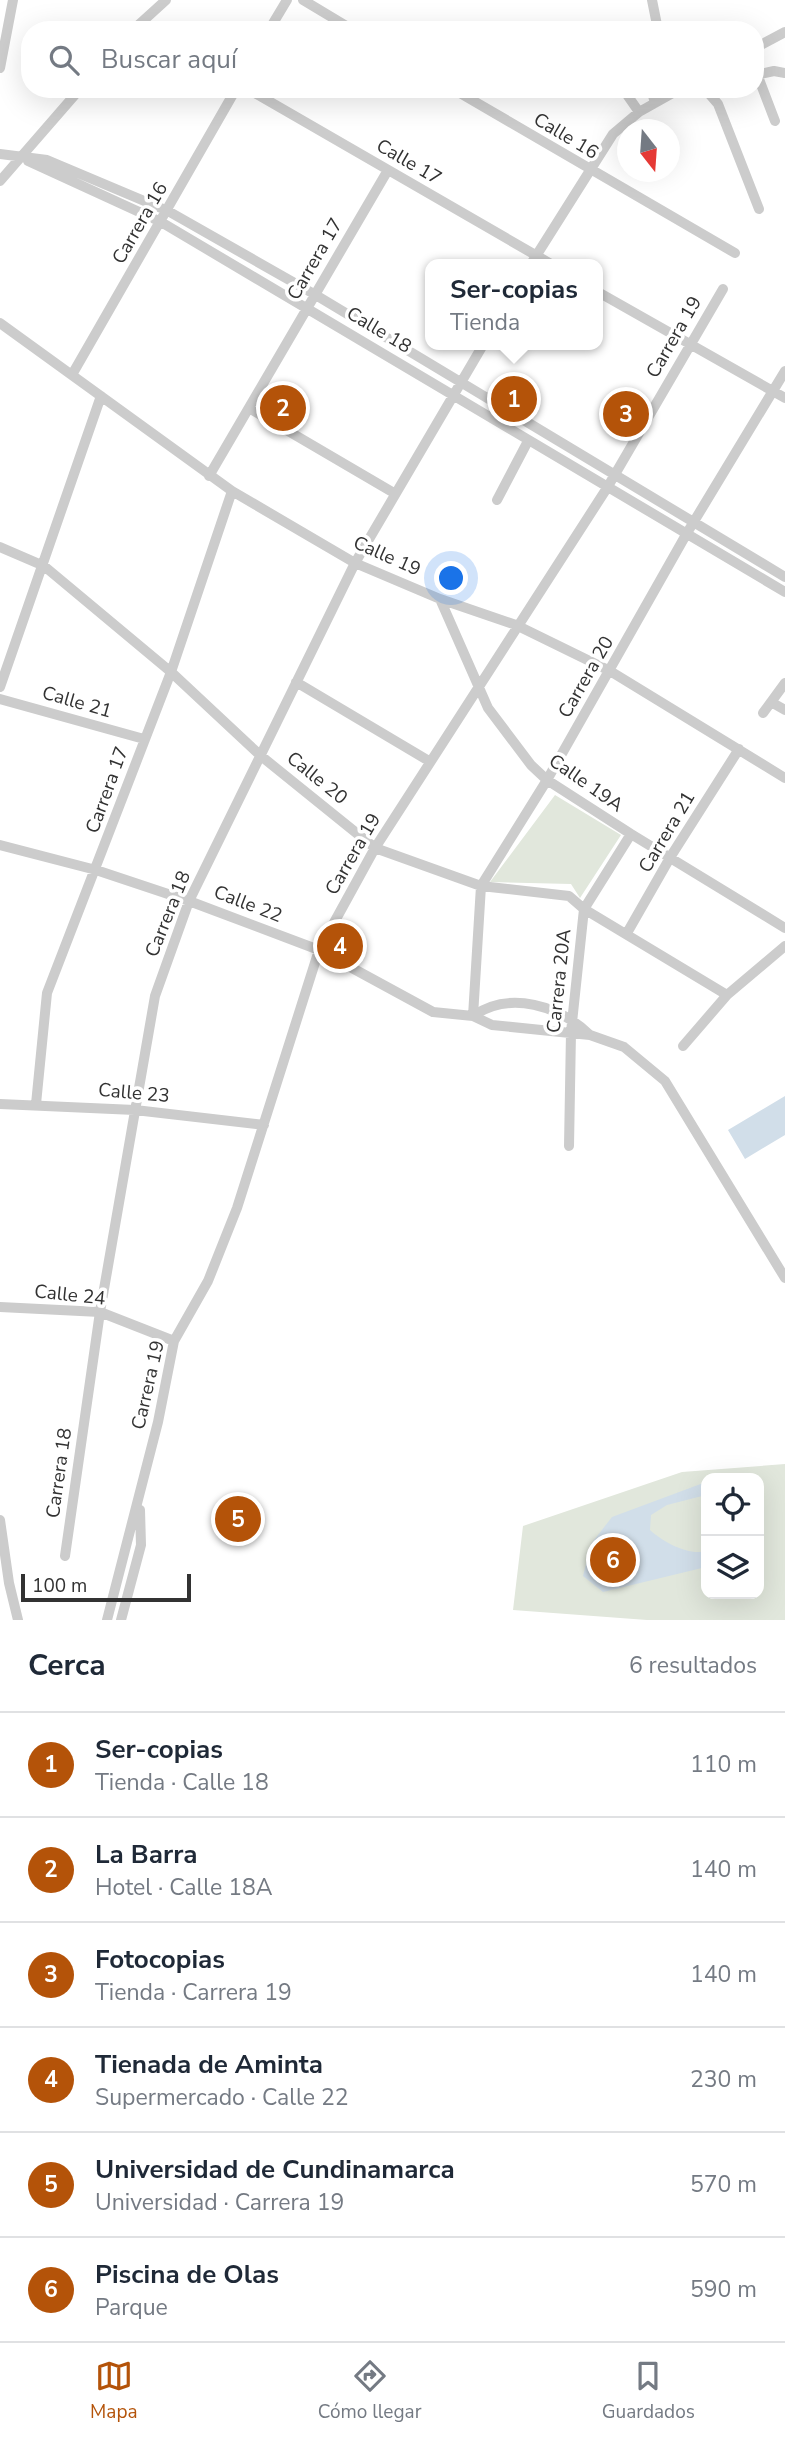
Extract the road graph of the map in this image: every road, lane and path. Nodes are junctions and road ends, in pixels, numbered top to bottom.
1 (13, 0) edge
2 (166, 0) edge
3 (287, 0) edge
4 (303, 0) edge
5 (652, 0) edge
6 (144, 21) edge
7 (274, 21) edge
8 (338, 21) edge
9 (656, 21) edge
10 (785, 32) edge
11 (764, 43) edge
12 (0, 68) edge
13 (764, 94) edge
14 (72, 98) edge
15 (231, 98) edge
16 (264, 98) edge
17 (468, 98) edge
18 (629, 98) edge
19 (654, 98) edge
20 (663, 98) edge
21 (713, 98) edge
22 (655, 103) junction
23 (639, 112) junction
24 (775, 121) dead end
25 (0, 154) edge
26 (19, 157) junction
27 (388, 170) junction
28 (589, 171) junction
29 (0, 181) edge
30 (759, 209) dead end
31 (168, 211) junction
32 (162, 222) junction
33 (735, 253) dead end
34 (531, 259) edge
35 (534, 259) edge
36 (723, 289) dead end
37 (314, 294) junction
38 (603, 295) edge
39 (307, 307) junction
40 (0, 323) edge
41 (690, 346) junction
42 (480, 350) edge
43 (785, 371) edge
44 (73, 373) junction
45 (460, 383) junction
46 (772, 390) junction
47 (101, 396) junction
48 (453, 396) junction
49 (785, 398) edge
50 (248, 408) junction
51 (528, 441) junction
52 (209, 476) junction
53 (614, 476) junction
54 (607, 488) junction
55 (232, 491) junction
56 (394, 493) junction
57 (497, 500) dead end
58 (694, 522) junction
59 (687, 533) junction
60 (0, 547) edge
61 (355, 563) junction
62 (44, 566) junction
63 (785, 577) edge
64 (785, 592) edge
65 (440, 599) junction
66 (516, 625) junction
67 (610, 671) junction
68 (171, 672) junction
69 (296, 682) junction
70 (785, 682) edge
71 (477, 685) junction
72 (0, 687) edge
73 (0, 699) edge
74 (771, 702) junction
75 (785, 710) edge
76 (763, 713) dead end
77 (144, 739) junction
78 (739, 749) junction
79 (261, 756) junction
80 (429, 761) junction
81 (785, 778) edge
82 (547, 780) junction
83 (631, 834) junction
84 (0, 845) edge
85 (375, 848) junction
86 (671, 856) junction
87 (96, 870) junction
88 (481, 886) junction
89 (189, 901) junction
90 (584, 909) junction
91 (785, 928) edge
92 (627, 933) junction
93 (785, 946) edge
94 (319, 950) junction
95 (727, 995) junction
96 (473, 1016) junction
97 (572, 1017) junction
98 (571, 1032) junction
99 (590, 1035) junction
100 (683, 1046) dead end
101 (0, 1104) edge
102 (36, 1104) junction
103 (135, 1110) junction
104 (264, 1125) junction
105 (569, 1146) dead end
106 (785, 1278) edge
107 (0, 1307) edge
108 (100, 1312) junction
109 (174, 1341) junction
110 (139, 1493) junction
111 (0, 1520) edge
112 (65, 1556) dead end
113 (18, 1620) edge
114 (107, 1620) edge
115 (121, 1620) edge

1 - 12 street
2 - 6 street
3 - 7 street
4 - 8 street
5 - 9 street
10 - 11 street
13 - 24 street
14 - 26 street
15 - 31 street, Carrera 16
16 - 27 street, Calle 17
17 - 28 street, Calle 16
18 - 23 street
19 - 22 street
20 - 22 street
21 - 30 street
22 - 23 street
23 - 28 street
25 - 26 street, Calle 18
26 - 29 street
26 - 31 street, Calle 18
26 - 32 street, Calle 18
27 - 34 street, Calle 17
27 - 37 street, Carrera 17
28 - 33 street, Calle 16
28 - 35 street
31 - 32 street, Carrera 16
31 - 37 street, Calle 18
32 - 39 street, Calle 18
32 - 44 street, Carrera 16
36 - 41 street, Carrera 19
37 - 39 street, Carrera 17
37 - 45 street, Calle 18
38 - 41 street
39 - 48 street, Calle 18
39 - 50 street, Carrera 17
40 - 44 street, Calle 19
41 - 46 street
41 - 53 street, Carrera 19
42 - 45 street, Carrera 18
43 - 46 street, Carrera 20
44 - 47 street, Calle 19
45 - 48 street, Carrera 18
45 - 53 street, Calle 18
46 - 49 street
46 - 58 street, Carrera 20
47 - 52 street, Calle 19
47 - 62 street
48 - 51 street, Calle 18
48 - 56 street, Carrera 18
50 - 52 street, Carrera 17
50 - 56 street
51 - 54 street, Calle 18
51 - 57 street
52 - 55 street, Calle 19
53 - 54 street, Carrera 19
53 - 58 street, Calle 18
54 - 59 street, Calle 18
54 - 66 street, Carrera 19
55 - 61 street, Calle 19
55 - 68 street, Carrera 17
56 - 61 street, Carrera 18
58 - 59 street, Carrera 20
58 - 63 street, Calle 18
59 - 64 street, Calle 18
59 - 67 street, Carrera 20
60 - 62 street, Calle 20
61 - 65 street, Calle 19
61 - 69 street, Carrera 18
62 - 68 street, Calle 20
62 - 72 street
65 - 66 street, Calle 19
65 - 71 street, Calle 19A
66 - 67 street, Calle 19
66 - 71 street, Carrera 19
67 - 78 street, Calle 19
67 - 82 street, Carrera 20
68 - 77 street, Carrera 17
68 - 79 street, Calle 20
69 - 79 street, Carrera 18
69 - 80 street
70 - 74 street
71 - 80 street, Carrera 19
71 - 82 street, Calle 19A
73 - 77 street, Calle 21
74 - 75 street
74 - 76 street
77 - 87 street, Carrera 17
78 - 81 street, Calle 19
78 - 86 street, Carrera 21
79 - 85 street, Calle 20
79 - 89 street, Carrera 18
80 - 85 street, Carrera 19
82 - 83 street, Calle 19A
82 - 88 street, Carrera 20
83 - 86 street, Calle 19A
83 - 90 street, Carrera 20A
84 - 87 street, Calle 22
85 - 88 street, Calle 20
85 - 94 street, Carrera 19
86 - 91 street, Calle 19A
86 - 92 street, Carrera 21
87 - 89 street, Calle 22
87 - 102 street, Carrera 17
88 - 90 street, Calle 20
88 - 96 street, Carrera 20
89 - 94 street, Calle 22
89 - 103 street, Carrera 18
90 - 92 street, Calle 20
90 - 97 street, Carrera 20A
92 - 95 street, Calle 20
93 - 95 street
94 - 96 street, Calle 22
94 - 104 street, Carrera 19
95 - 100 street
96 - 97 street, Calle 22
96 - 98 street, Calle 22
97 - 98 street, Carrera 20A
97 - 99 street, Calle 22
98 - 99 street, Calle 22
98 - 105 street, Carrera 20A
99 - 106 street, Calle 22
101 - 102 street, Calle 23
102 - 103 street, Calle 23
103 - 104 street, Calle 23
103 - 108 street, Carrera 18
104 - 109 street, Carrera 19
107 - 108 street, Calle 24
108 - 109 street, Calle 24
108 - 112 street, Carrera 18
109 - 110 street, Carrera 19
110 - 114 street, Carrera 19
110 - 115 street, Carrera 19
111 - 113 street

